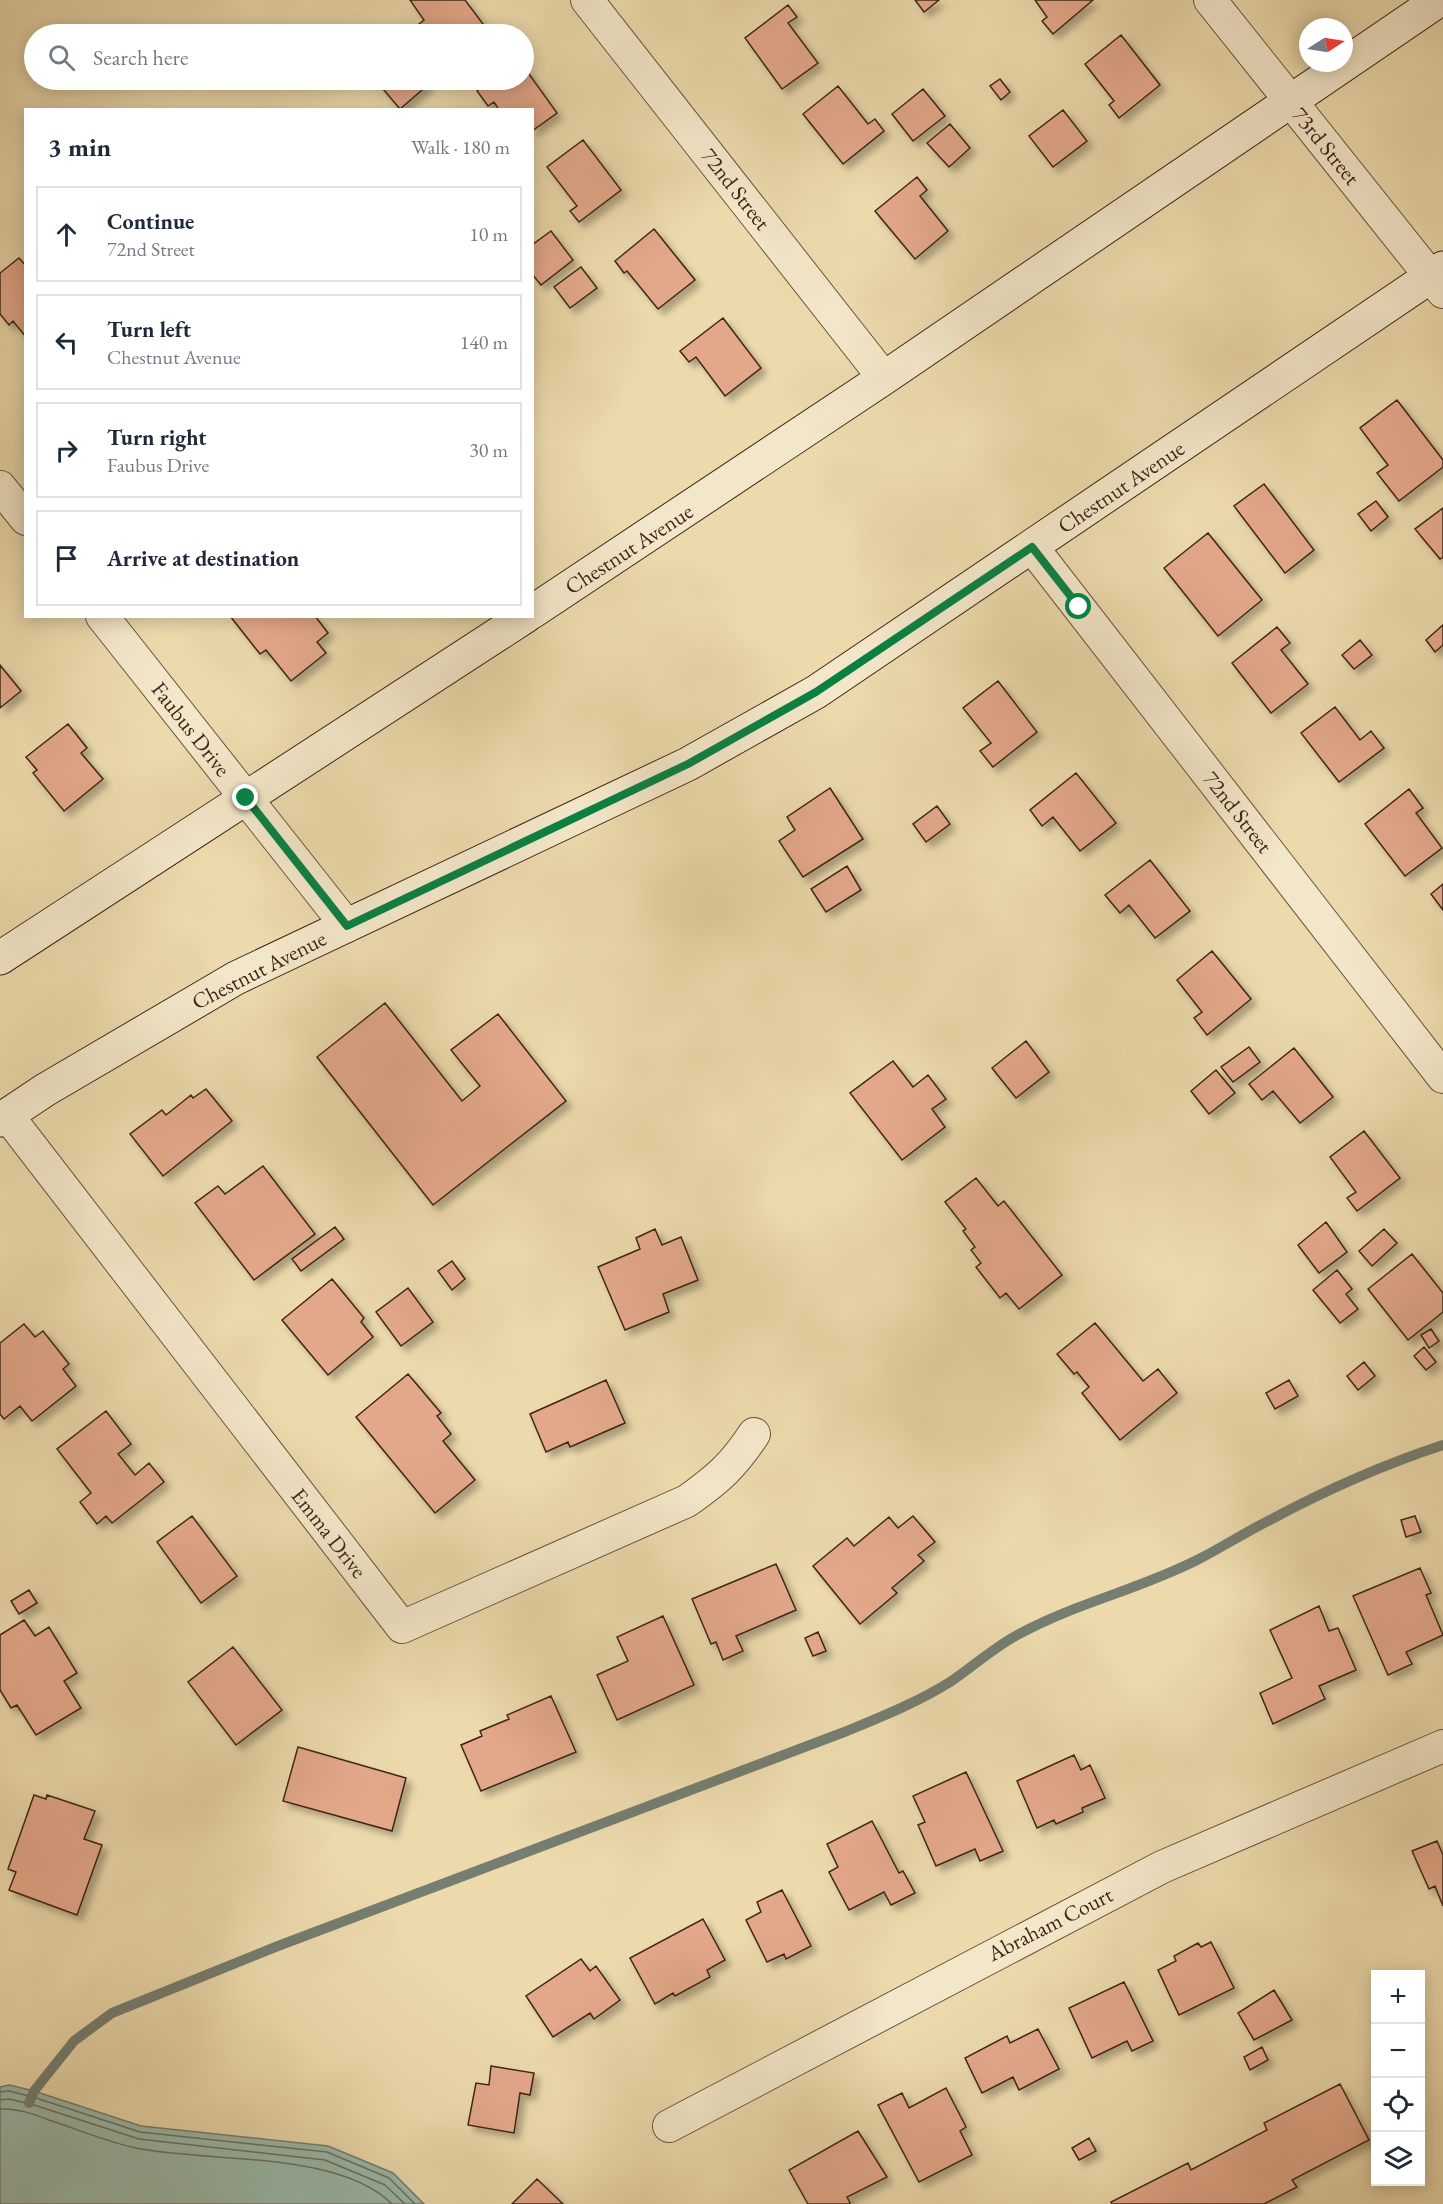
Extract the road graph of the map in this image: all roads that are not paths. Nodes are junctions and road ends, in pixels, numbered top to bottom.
1 (587, 0) edge
2 (1210, 0) edge
3 (1439, 0) edge
4 (1290, 101) junction
5 (1439, 279) edge
6 (884, 378) junction
7 (0, 487) edge
8 (24, 517) edge
9 (1032, 547) junction
10 (534, 611) edge
11 (104, 618) edge
12 (523, 618) edge
13 (246, 798) junction
14 (347, 926) junction
15 (0, 958) edge
16 (1443, 1077) edge
17 (4, 1117) edge
18 (754, 1434) dead end
19 (1443, 1746) edge
20 (669, 2126) dead end

1 - 6 street, 72nd Street
2 - 4 street, 73rd Street
3 - 4 street, Chestnut Avenue
4 - 5 street, 73rd Street
4 - 6 street, Chestnut Avenue
5 - 9 street, Chestnut Avenue
6 - 10 street, Chestnut Avenue
7 - 8 street
9 - 14 street, Chestnut Avenue
9 - 16 street, 72nd Street
11 - 13 street, Faubus Drive
12 - 13 street
13 - 14 street, Faubus Drive
13 - 15 street
14 - 17 street, Chestnut Avenue
17 - 18 street, Emma Drive
19 - 20 street, Abraham Court

